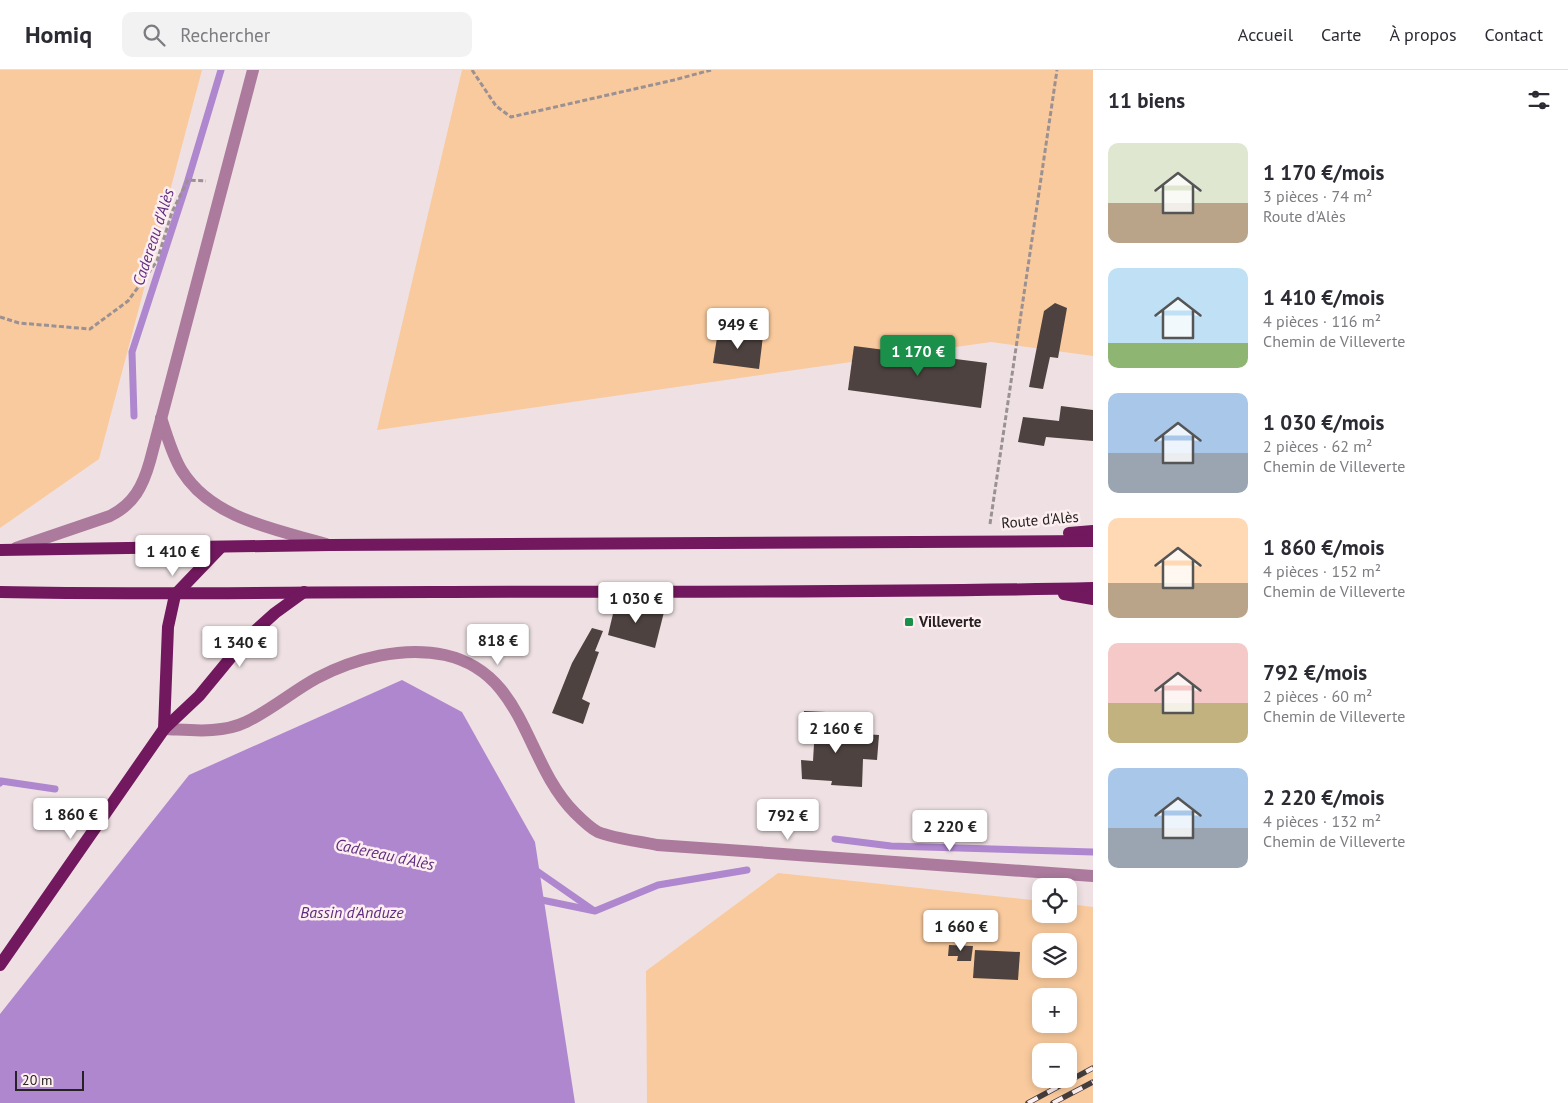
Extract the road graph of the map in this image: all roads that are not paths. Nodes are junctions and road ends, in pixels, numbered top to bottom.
1 (254, 70) edge
2 (162, 418) junction
3 (1093, 531) edge
4 (989, 540) junction
5 (1093, 541) edge
6 (330, 545) junction
7 (220, 548) junction
8 (14, 549) junction
9 (0, 550) edge
10 (1093, 588) edge
11 (1032, 589) junction
12 (0, 592) edge
13 (304, 592) junction
14 (175, 595) junction
15 (1093, 599) edge
16 (164, 729) junction
17 (1093, 876) edge
18 (0, 965) edge

1 - 2 street
2 - 6 street
2 - 8 street
3 - 4 main road, Route d'Alès
4 - 5 main road
4 - 6 main road
6 - 7 main road
7 - 8 main road
7 - 14 main road
8 - 9 main road
10 - 11 main road
11 - 13 main road
11 - 15 main road
12 - 14 main road
13 - 14 main road
13 - 16 main road
14 - 16 main road
16 - 17 street
16 - 18 main road

